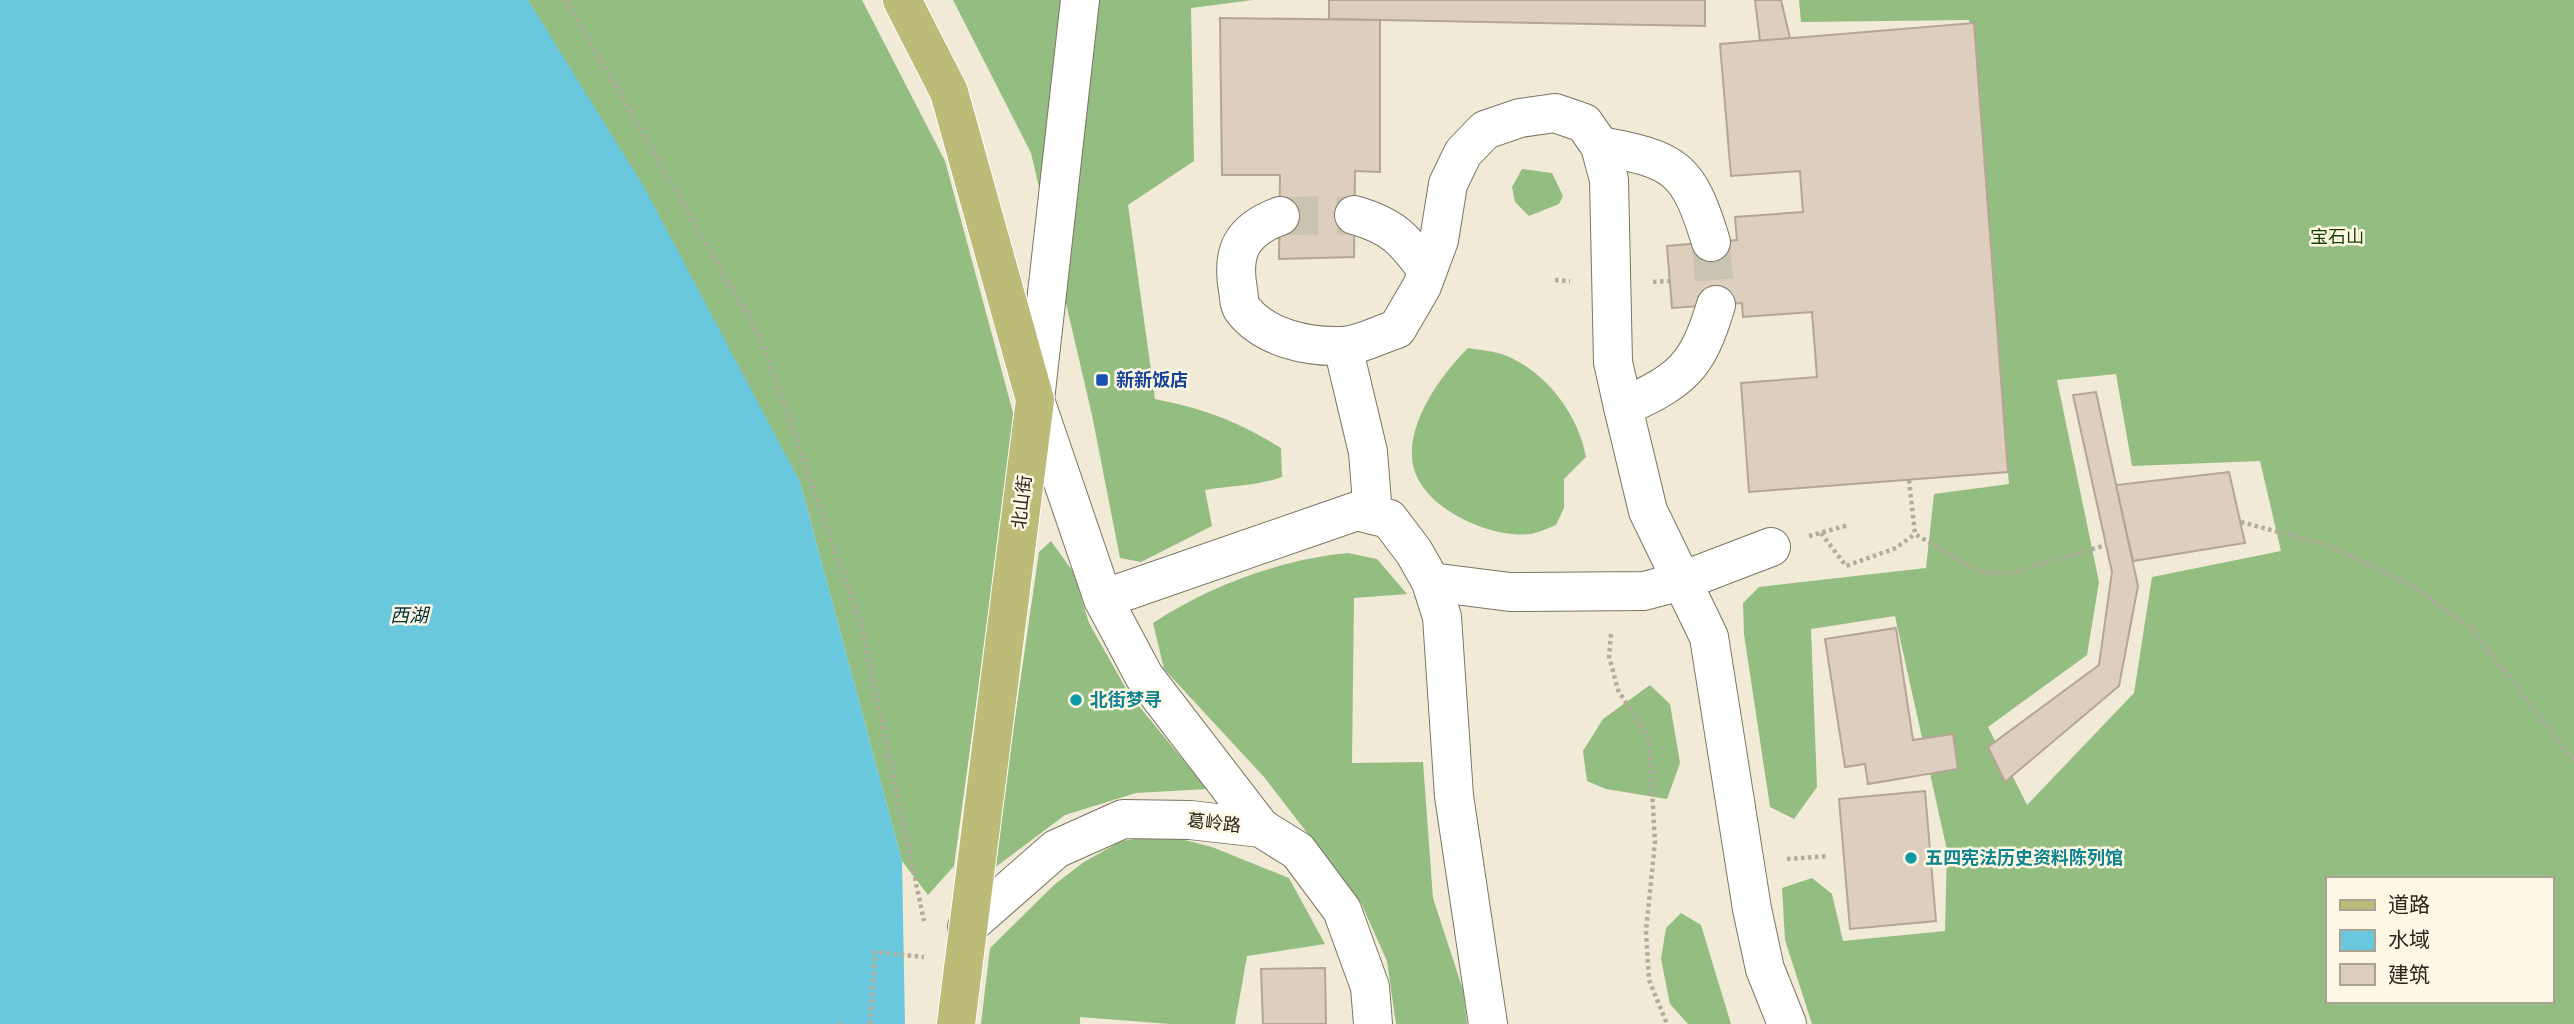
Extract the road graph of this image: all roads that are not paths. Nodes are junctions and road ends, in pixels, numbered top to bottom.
1 (902, 0) edge
2 (1080, 0) edge
3 (1600, 146) junction
4 (1354, 215) tunnel mouth
5 (1280, 216) tunnel mouth
6 (1711, 242) tunnel mouth
7 (1427, 270) junction
8 (1716, 305) tunnel mouth
9 (1343, 346) junction
10 (1035, 400) junction
11 (1623, 407) junction
12 (1373, 515) junction
13 (1771, 547) dead end
14 (1682, 581) junction
15 (1431, 582) junction
16 (1103, 599) junction
17 (1261, 828) junction
18 (967, 927) junction
19 (956, 1024) edge
20 (1373, 1024) edge
21 (1488, 1024) edge
22 (1787, 1024) edge

1 - 10 main road, 北山街
2 - 10 street
3 - 6 street
3 - 7 street
3 - 11 street
4 - 7 street
5 - 9 street
7 - 9 street
8 - 11 street
9 - 12 street
10 - 16 street
10 - 18 main road, 北山街
11 - 14 street
12 - 15 street
12 - 16 street
13 - 14 street
14 - 15 street
14 - 22 street
15 - 21 street
16 - 17 street
17 - 18 street, 葛岭路
17 - 20 street, 葛岭路
18 - 19 main road, 北山街

